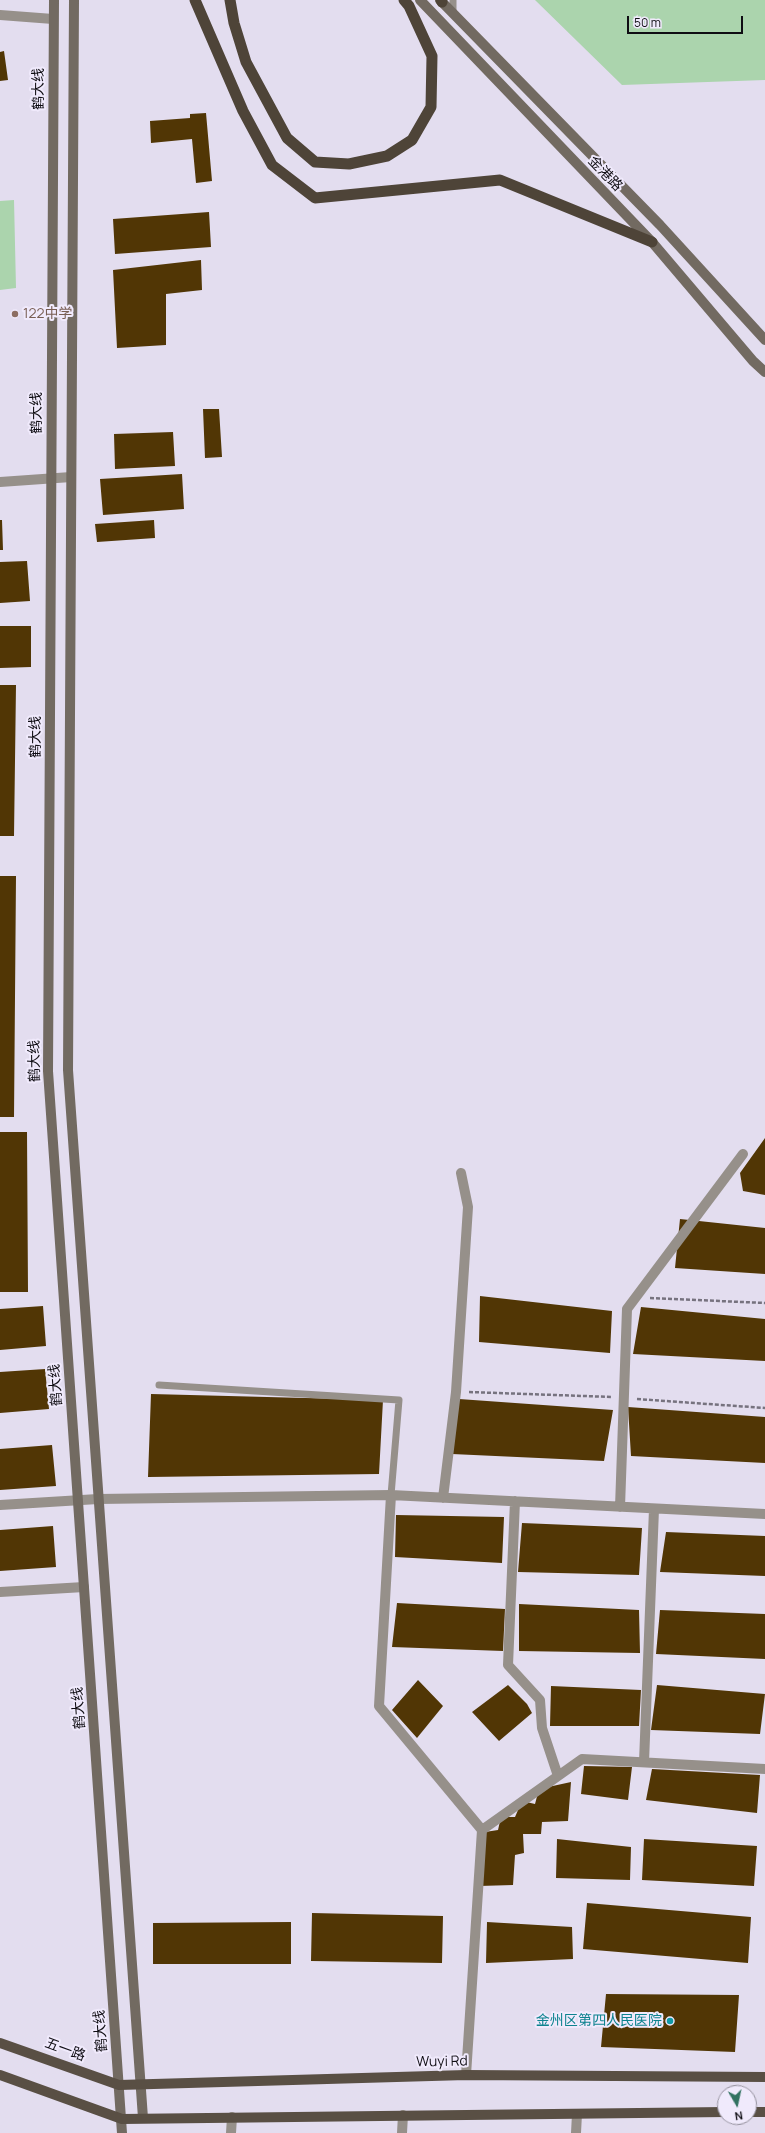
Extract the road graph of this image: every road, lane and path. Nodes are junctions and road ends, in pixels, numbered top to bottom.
1 (54, 0) edge
2 (74, 0) edge
3 (195, 0) edge
4 (230, 0) edge
5 (404, 0) edge
6 (420, 0) edge
7 (444, 0) edge
8 (0, 15) edge
9 (53, 19) junction
10 (652, 242) junction
11 (765, 340) edge
12 (765, 372) edge
13 (51, 477) junction
14 (71, 477) junction
15 (0, 482) edge
16 (743, 1154) dead end
17 (461, 1174) dead end
18 (636, 1298) junction
19 (765, 1303) edge
20 (159, 1385) dead end
21 (456, 1392) junction
22 (624, 1398) junction
23 (765, 1408) edge
24 (391, 1495) junction
25 (443, 1498) junction
26 (98, 1499) junction
27 (78, 1500) junction
28 (515, 1501) junction
29 (0, 1505) edge
30 (620, 1507) junction
31 (654, 1508) junction
32 (765, 1514) edge
33 (84, 1587) junction
34 (0, 1592) edge
35 (644, 1762) junction
36 (765, 1768) edge
37 (558, 1776) junction
38 (482, 1830) junction
39 (0, 2043) edge
40 (0, 2075) edge
41 (466, 2075) junction
42 (765, 2077) edge
43 (141, 2083) junction
44 (119, 2085) junction
45 (717, 2112) edge
46 (577, 2114) junction
47 (402, 2116) junction
48 (232, 2117) junction
49 (143, 2118) junction
50 (122, 2119) junction
51 (122, 2133) edge
52 (231, 2133) edge
53 (402, 2133) edge
54 (576, 2133) edge

1 - 9 main road, 鹤大线
2 - 14 main road
3 - 10 highway
4 - 5 highway
6 - 10 main road, 金港路
7 - 11 main road, 金港路
8 - 9 street
9 - 13 main road, 鹤大线
10 - 12 main road, 金港路
13 - 14 street
13 - 15 street
13 - 27 main road, 鹤大线
14 - 26 main road
16 - 18 street
17 - 21 street
18 - 19 path
18 - 22 street
20 - 24 lane
21 - 22 path
21 - 25 street
22 - 23 path
22 - 30 street
24 - 25 street
24 - 26 street
24 - 38 street
25 - 28 street
26 - 27 street
26 - 43 main road
27 - 29 street
27 - 33 main road, 鹤大线
28 - 30 street
28 - 37 street
30 - 31 street
31 - 32 street
31 - 35 street
33 - 34 street
33 - 44 main road, 鹤大线
35 - 36 street
35 - 37 street
37 - 38 street
38 - 41 street
39 - 44 main road, 五一路
40 - 50 main road
41 - 42 main road, Wuyi Rd
41 - 43 main road, Wuyi Rd
43 - 44 main road, Wuyi Rd
43 - 49 main road
44 - 50 main road, 鹤大线
45 - 46 main road
46 - 47 main road
46 - 54 street
47 - 48 main road
47 - 53 street
48 - 49 main road
48 - 52 street
49 - 50 main road
50 - 51 main road, 鹤大线

